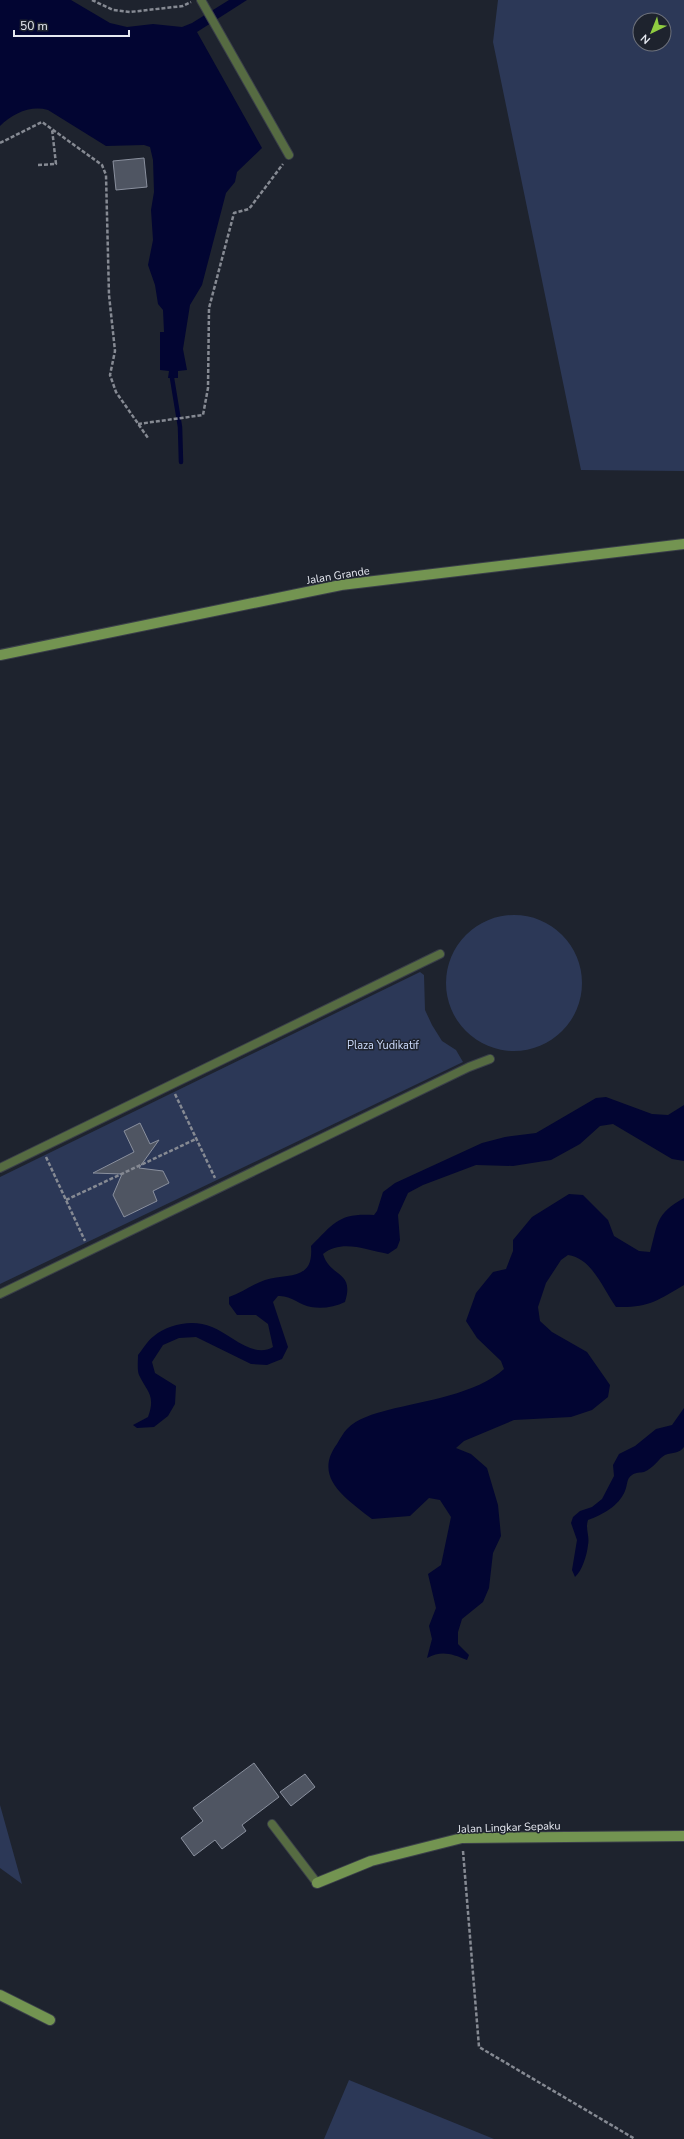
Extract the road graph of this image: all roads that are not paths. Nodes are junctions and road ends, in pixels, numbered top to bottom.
1 (201, 0) edge
2 (290, 155) road end
3 (684, 544) edge
4 (0, 655) edge
5 (440, 954) dead end
6 (490, 1059) dead end
7 (0, 1168) edge
8 (0, 1294) edge
9 (272, 1824) dead end
10 (684, 1836) edge
11 (317, 1883) joint
12 (0, 1995) edge
13 (50, 2020) dead end

1 - 2 lane
3 - 4 street, Jalan Grande
5 - 7 lane
6 - 8 lane
9 - 11 lane
10 - 11 street, Jalan Lingkar Sepaku
12 - 13 street

